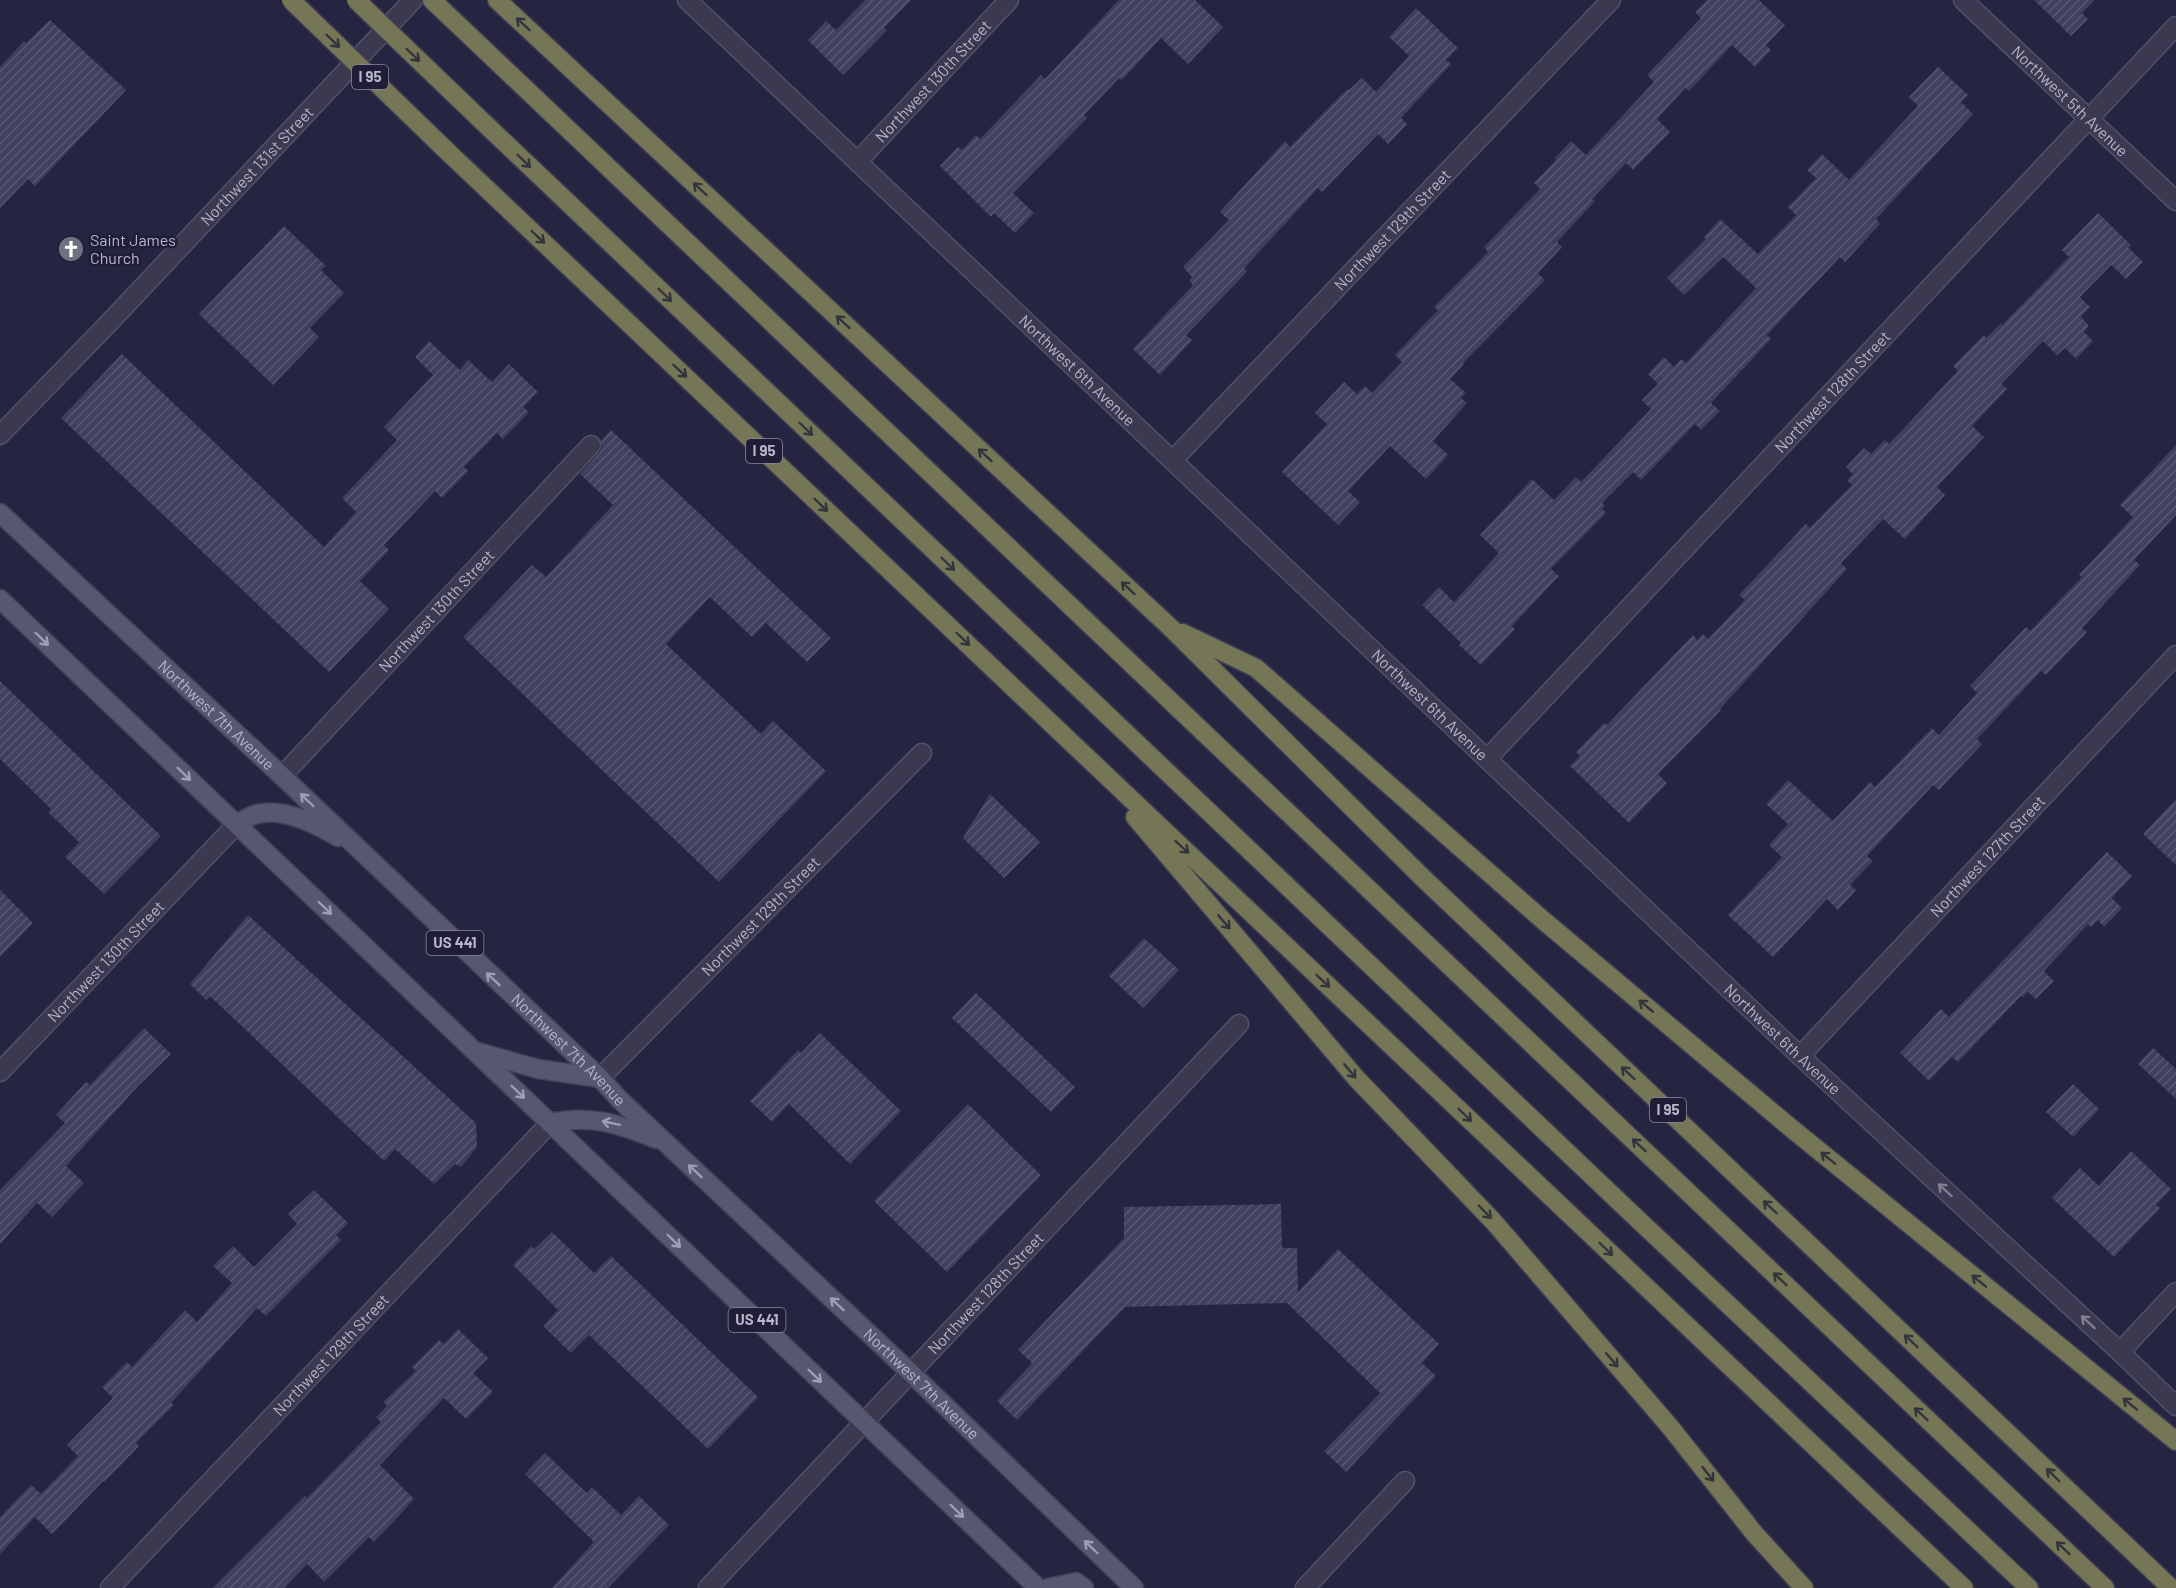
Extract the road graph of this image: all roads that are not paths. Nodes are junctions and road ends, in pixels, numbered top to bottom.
1 (291, 0) edge
2 (356, 0) edge
3 (413, 0) edge
4 (432, 0) edge
5 (497, 0) edge
6 (687, 0) edge
7 (1010, 0) edge
8 (1611, 0) edge
9 (1963, 0) edge
10 (2176, 26) edge
11 (2090, 119) junction
12 (857, 162) junction
13 (2176, 201) edge
14 (0, 435) edge
15 (591, 445) dead end
16 (1173, 460) junction
17 (0, 513) edge
18 (0, 599) edge
19 (1171, 627) junction
20 (2176, 655) edge
21 (1078, 749) junction
22 (922, 753) dead end
23 (1487, 759) junction
24 (282, 776) junction
25 (237, 824) junction
26 (356, 847) junction
27 (1239, 1024) dead end
28 (476, 1052) junction
29 (1800, 1056) junction
30 (0, 1072) edge
31 (600, 1078) junction
32 (550, 1123) junction
33 (666, 1143) junction
34 (2176, 1292) edge
35 (2120, 1352) junction
36 (911, 1373) junction
37 (2176, 1406) edge
38 (865, 1423) junction
39 (2176, 1441) edge
40 (1405, 1481) dead end
41 (110, 1588) edge
42 (708, 1588) edge
43 (1038, 1588) edge
44 (1048, 1588) edge
45 (1084, 1588) edge
46 (1134, 1588) edge
47 (1305, 1588) edge
48 (1804, 1588) edge
49 (1964, 1588) edge
50 (2029, 1588) edge
51 (2105, 1588) edge
52 (2171, 1588) edge

1 -> 21 highway, I 95, bridge
2 -> 50 highway, bridge
3 - 14 street, Northwest 131st Street
51 -> 4 highway
19 -> 5 highway, I 95
6 - 12 street, Northwest 6th Avenue
7 - 12 street, Northwest 130th Street
8 - 16 street, Northwest 129th Street
9 - 11 street, Northwest 5th Avenue
10 - 11 street, Northwest 128th Street
11 - 13 street, Northwest 5th Avenue
11 - 23 street, Northwest 128th Street
12 - 16 street, Northwest 6th Avenue
15 - 24 street, Northwest 130th Street
16 - 23 street, Northwest 6th Avenue
17 - 24 main road, Northwest 7th Avenue / US 441
18 -> 25 main road, US 441
39 -> 19 highway
52 -> 19 highway, I 95
20 - 29 street, Northwest 127th Street
21 -> 48 highway
21 -> 49 highway, I 95
22 - 31 street, Northwest 129th Street
23 - 29 street, Northwest 6th Avenue
26 -> 24 main road, Northwest 7th Avenue / US 441
25 - 26 main road
25 -> 28 main road, US 441
25 - 30 street, Northwest 130th Street
31 -> 26 main road, Northwest 7th Avenue / US 441
27 - 36 street, Northwest 128th Street
28 - 31 main road
28 -> 32 main road, US 441
35 -> 29 street, Northwest 6th Avenue
31 - 33 main road, Northwest 7th Avenue / US 441
33 -> 32 main road
32 -> 38 main road, US 441
32 - 41 street, Northwest 129th Street
36 -> 33 main road, Northwest 7th Avenue / US 441
34 - 35 street
35 - 37 street, Northwest 6th Avenue
36 - 38 street, Northwest 128th Street
46 -> 36 main road, Northwest 7th Avenue / US 441
38 - 42 street, Northwest 128th Street
38 -> 43 main road, US 441
40 - 47 street
44 - 45 main road

